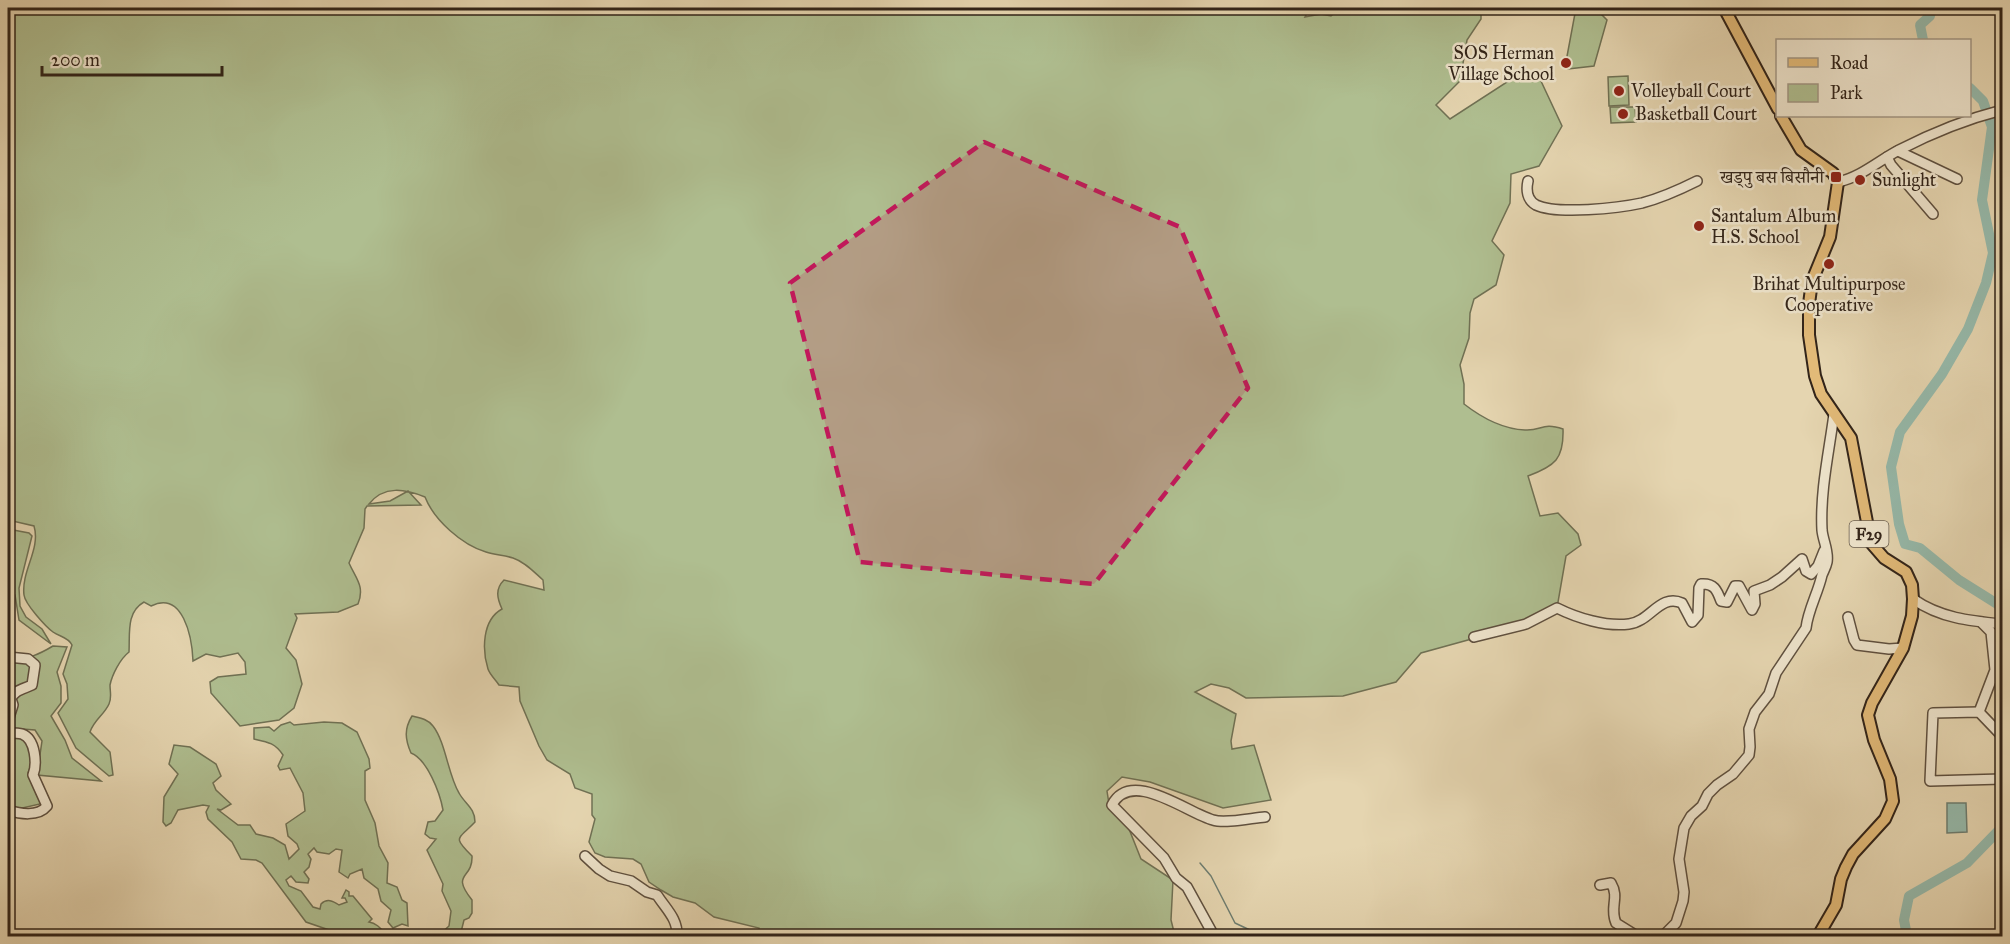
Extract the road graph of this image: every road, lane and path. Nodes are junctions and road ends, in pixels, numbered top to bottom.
1 (1725, 8) edge
2 (1776, 105) edge
3 (2002, 110) edge
4 (1782, 117) edge
5 (1898, 151) junction
6 (1887, 157) junction
7 (1957, 179) dead end
8 (1528, 181) dead end
9 (1697, 181) dead end
10 (1838, 182) junction
11 (1933, 214) dead end
12 (1834, 414) junction
13 (1826, 546) junction
14 (1913, 599) junction
15 (1848, 617) dead end
16 (1981, 622) junction
17 (2002, 624) edge
18 (1474, 637) dead end
19 (1904, 648) junction
20 (8, 657) edge
21 (1979, 712) junction
22 (1987, 720) dead end
23 (8, 721) edge
24 (8, 733) edge
25 (2002, 779) edge
26 (8, 810) edge
27 (1265, 817) dead end
28 (585, 856) dead end
29 (1600, 885) dead end
30 (677, 936) edge
31 (1214, 936) edge
32 (1637, 936) edge
33 (1663, 936) edge
34 (1818, 936) edge

1 - 2 main road
3 - 5 street
4 - 10 main road
5 - 6 street
5 - 7 street
6 - 10 street
6 - 11 street
8 - 9 street
10 - 12 main road, F29
12 - 13 street
12 - 14 main road, F29
13 - 18 street
13 - 33 street
14 - 16 street
14 - 19 main road, F29
15 - 19 street
16 - 17 street
16 - 21 street
19 - 34 main road, F29
20 - 23 street
21 - 22 street
21 - 25 street
24 - 26 street
27 - 31 street
28 - 30 street
29 - 32 street

